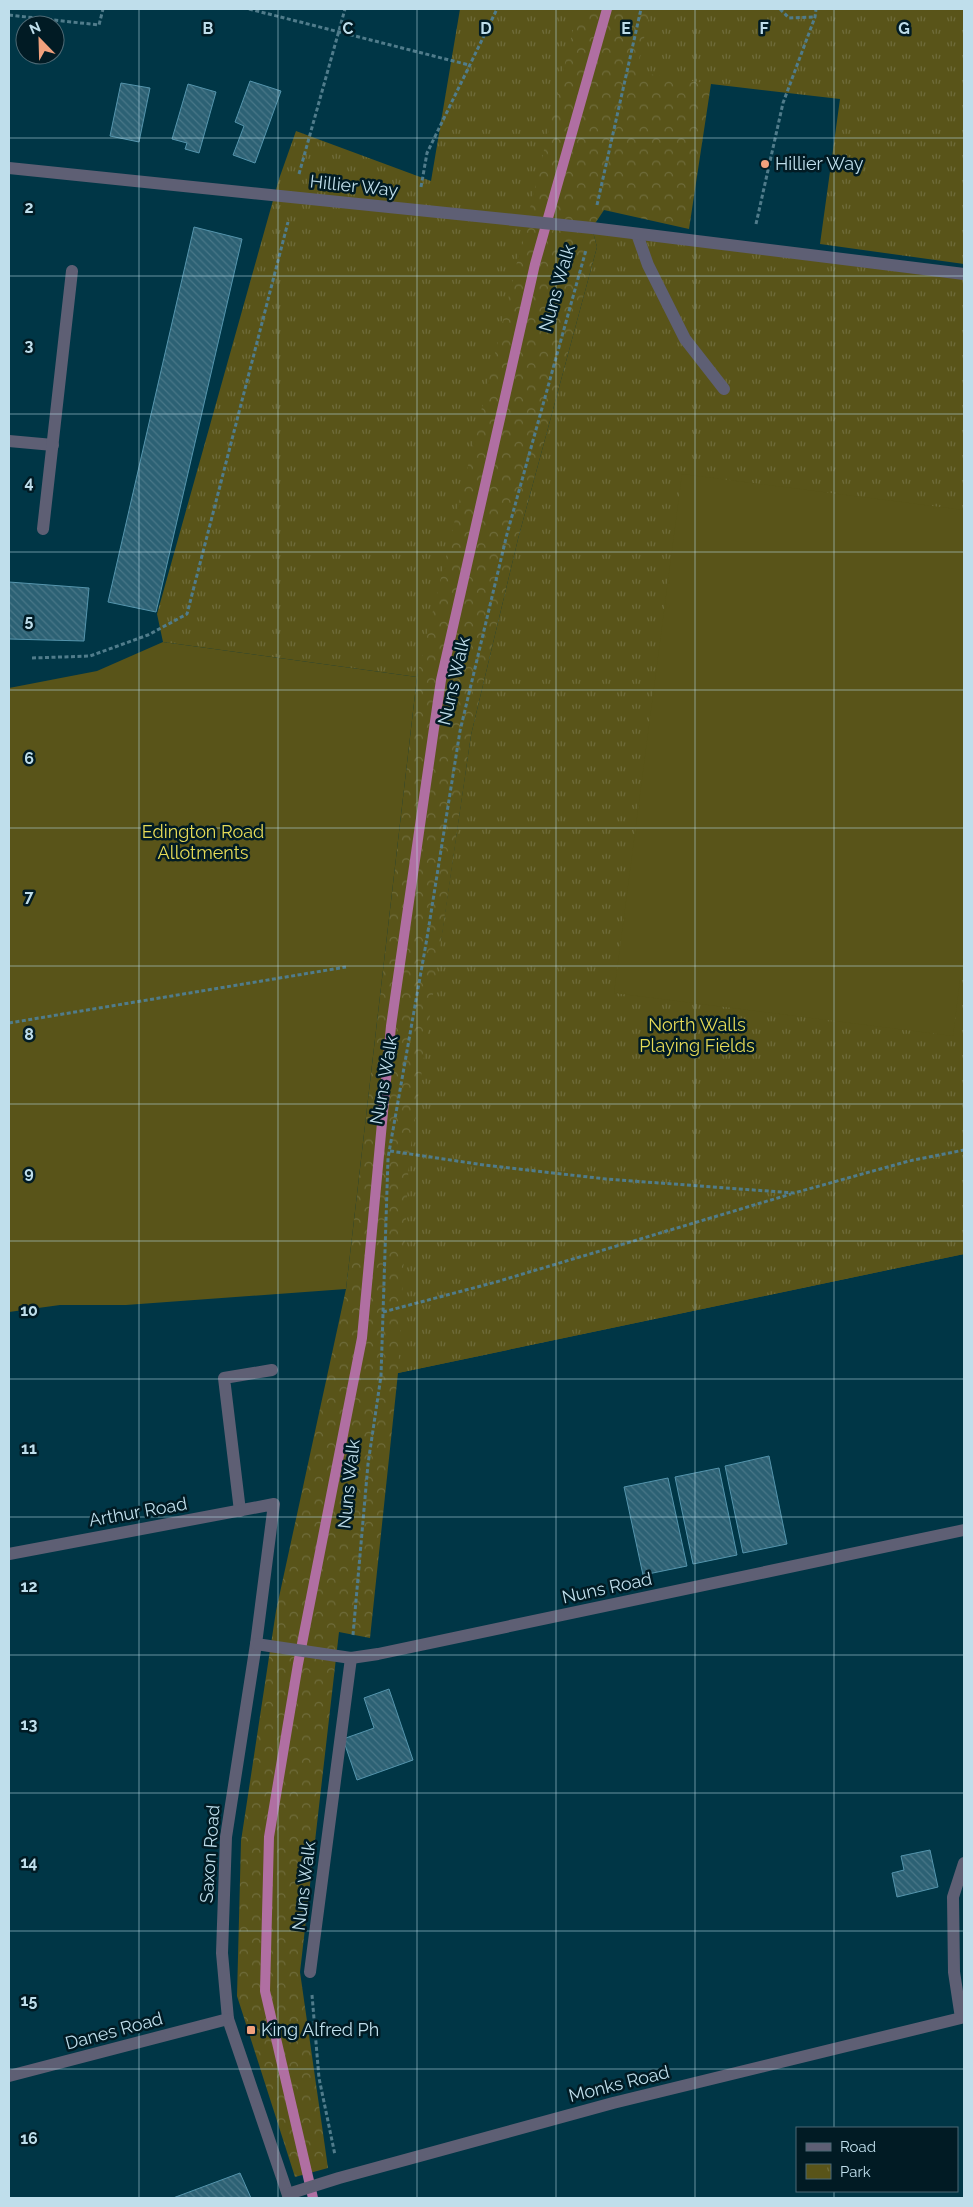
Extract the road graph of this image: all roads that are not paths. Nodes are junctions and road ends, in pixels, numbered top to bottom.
1 (9, 168) edge
2 (637, 234) junction
3 (72, 271) dead end
4 (964, 274) edge
5 (724, 389) dead end
6 (9, 441) edge
7 (53, 445) junction
8 (43, 529) dead end
9 (272, 1370) dead end
10 (274, 1504) joint
11 (240, 1511) junction
12 (964, 1530) edge
13 (9, 1554) edge
14 (256, 1644) junction
15 (351, 1658) junction
16 (964, 1863) edge
17 (310, 1972) road end
18 (228, 2019) junction
19 (9, 2076) edge
20 (288, 2196) edge

1 - 2 street, Hillier Way
2 - 4 street, Hillier Way
2 - 5 street
3 - 7 street
6 - 7 street
7 - 8 street
9 - 11 street
10 - 11 street, Arthur Road
10 - 14 street, Saxon Road
11 - 13 street, Arthur Road
12 - 15 street, Nuns Road
14 - 15 street, Nuns Road
14 - 18 street, Saxon Road
15 - 17 street, Nuns Walk
16 - 20 street, Monks Road
18 - 19 street, Danes Road
18 - 20 street, Saxon Road

